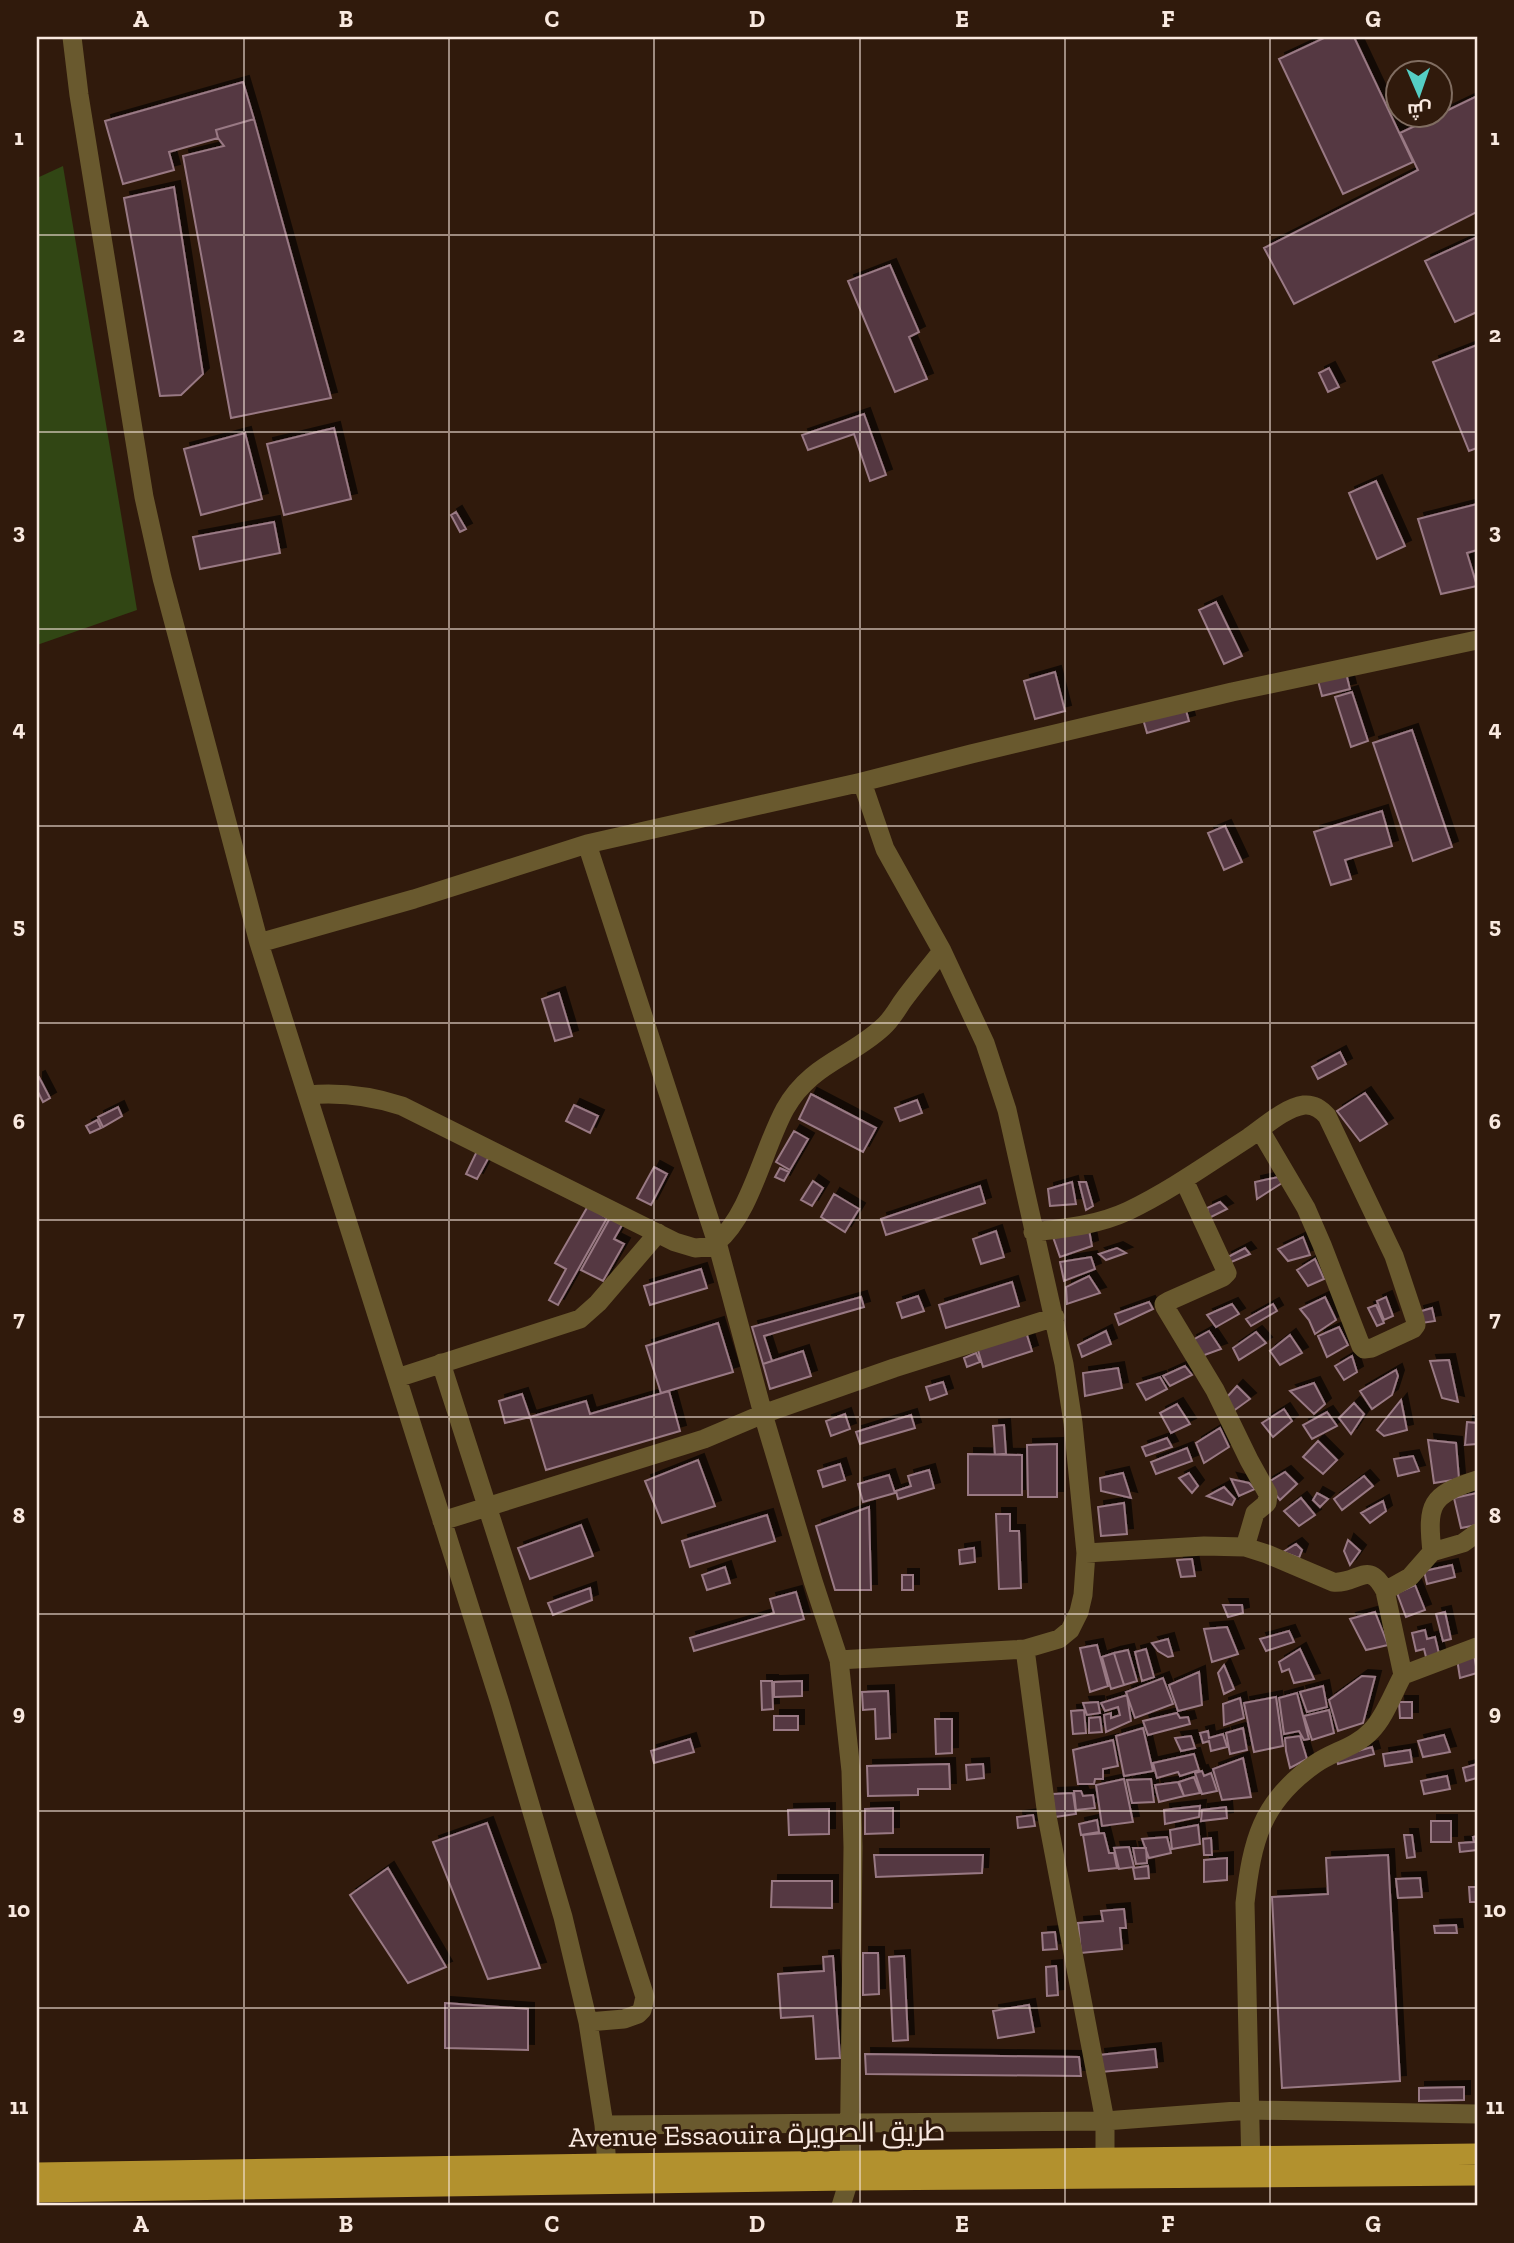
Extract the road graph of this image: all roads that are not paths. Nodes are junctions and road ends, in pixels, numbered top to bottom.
1 (72, 37) edge
2 (1477, 640) edge
3 (862, 782) junction
4 (587, 844) junction
5 (259, 943) junction
6 (942, 951) junction
7 (308, 1095) junction
8 (1260, 1130) junction
9 (1184, 1180) junction
10 (658, 1233) junction
11 (1033, 1233) junction
12 (718, 1246) junction
13 (1055, 1317) junction
14 (441, 1363) junction
15 (397, 1378) junction
16 (763, 1413) junction
17 (1477, 1480) edge
18 (487, 1506) junction
19 (442, 1521) junction
20 (1477, 1533) edge
21 (1245, 1547) junction
22 (1432, 1552) junction
23 (1086, 1553) junction
24 (1385, 1591) junction
25 (1477, 1647) edge
26 (1025, 1649) junction
27 (839, 1660) junction
28 (1403, 1675) junction
29 (588, 2021) junction
30 (1250, 2110) junction
31 (1477, 2114) edge
32 (1105, 2121) junction
33 (849, 2124) junction
34 (604, 2125) junction
35 (1477, 2154) edge
36 (1251, 2166) junction
37 (1105, 2168) junction
38 (849, 2170) junction
39 (37, 2173) edge
40 (607, 2174) junction
41 (1477, 2175) edge
42 (37, 2192) edge
43 (841, 2206) edge

1 - 5 street
2 - 3 street
3 - 4 street
3 - 6 street
4 - 5 street
4 - 12 street
5 - 7 street
6 - 11 street
6 - 12 street
7 - 10 street
7 - 15 street
8 - 8 street
8 - 9 street
9 - 11 street
9 - 21 street
10 - 12 street
10 - 14 street
11 - 13 street
12 - 16 street
13 - 16 street
13 - 23 street
14 - 15 street
14 - 18 street
15 - 19 street
16 - 18 street
16 - 27 street
17 - 22 street
18 - 19 street
18 - 29 street
19 - 29 street
20 - 22 street
21 - 23 street
21 - 24 street
22 - 24 street
23 - 26 street
24 - 28 street
25 - 28 street
26 - 27 street
26 - 32 street
27 - 33 street
28 - 30 street
29 - 34 street
30 - 31 street
30 - 32 street
30 - 36 street
32 - 33 street
32 - 37 street
33 - 34 street
33 - 38 street
34 - 40 street
35 - 36 main road, Avenue Essaouira طريق الصويرة
36 - 37 main road, Avenue Essaouira طريق الصويرة
36 - 41 main road, Avenue Essaouira طريق الصويرة
37 - 38 main road, Avenue Essaouira طريق الصويرة
38 - 40 main road, Avenue Essaouira طريق الصويرة
38 - 43 street
39 - 40 main road, Avenue Essaouira طريق الصويرة
40 - 42 main road, Avenue Essaouira طريق الصويرة

